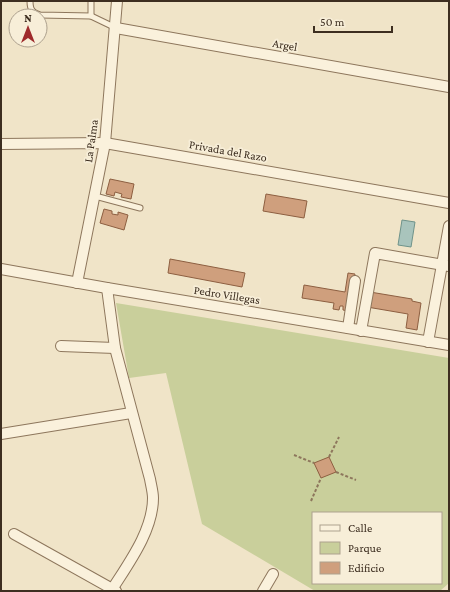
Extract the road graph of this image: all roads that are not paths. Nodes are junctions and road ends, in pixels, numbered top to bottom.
1 (30, 1) edge
2 (91, 1) edge
3 (117, 1) edge
4 (91, 16) junction
5 (116, 28) junction
6 (449, 87) edge
7 (105, 143) junction
8 (1, 144) edge
9 (95, 196) junction
10 (449, 203) edge
11 (140, 208) dead end
12 (449, 226) edge
13 (446, 265) edge
14 (1, 269) edge
15 (355, 281) dead end
16 (77, 283) junction
17 (107, 288) junction
18 (348, 328) junction
19 (361, 330) junction
20 (428, 342) junction
21 (449, 345) edge
22 (61, 346) dead end
23 (115, 348) junction
24 (132, 413) junction
25 (1, 434) edge
26 (14, 534) dead end
27 (273, 574) dead end
28 (113, 590) edge
29 (263, 591) edge

1 - 4 lane
2 - 4 lane
3 - 5 street, La Palma
4 - 5 lane
5 - 6 street, Argel
5 - 7 street, La Palma
7 - 8 street, Privada del Razo
7 - 9 street, La Palma
7 - 10 street, Privada del Razo
9 - 11 lane
9 - 16 street, La Palma
12 - 13 street
13 - 19 street
13 - 20 street
14 - 16 street, Pedro Villegas
15 - 18 street
16 - 17 street, Pedro Villegas
17 - 18 street, Pedro Villegas
17 - 23 street
18 - 19 street, Pedro Villegas
19 - 20 street, Pedro Villegas
20 - 21 street, Pedro Villegas
22 - 23 street
23 - 24 street
24 - 25 street
24 - 28 street
26 - 28 street
27 - 29 street

